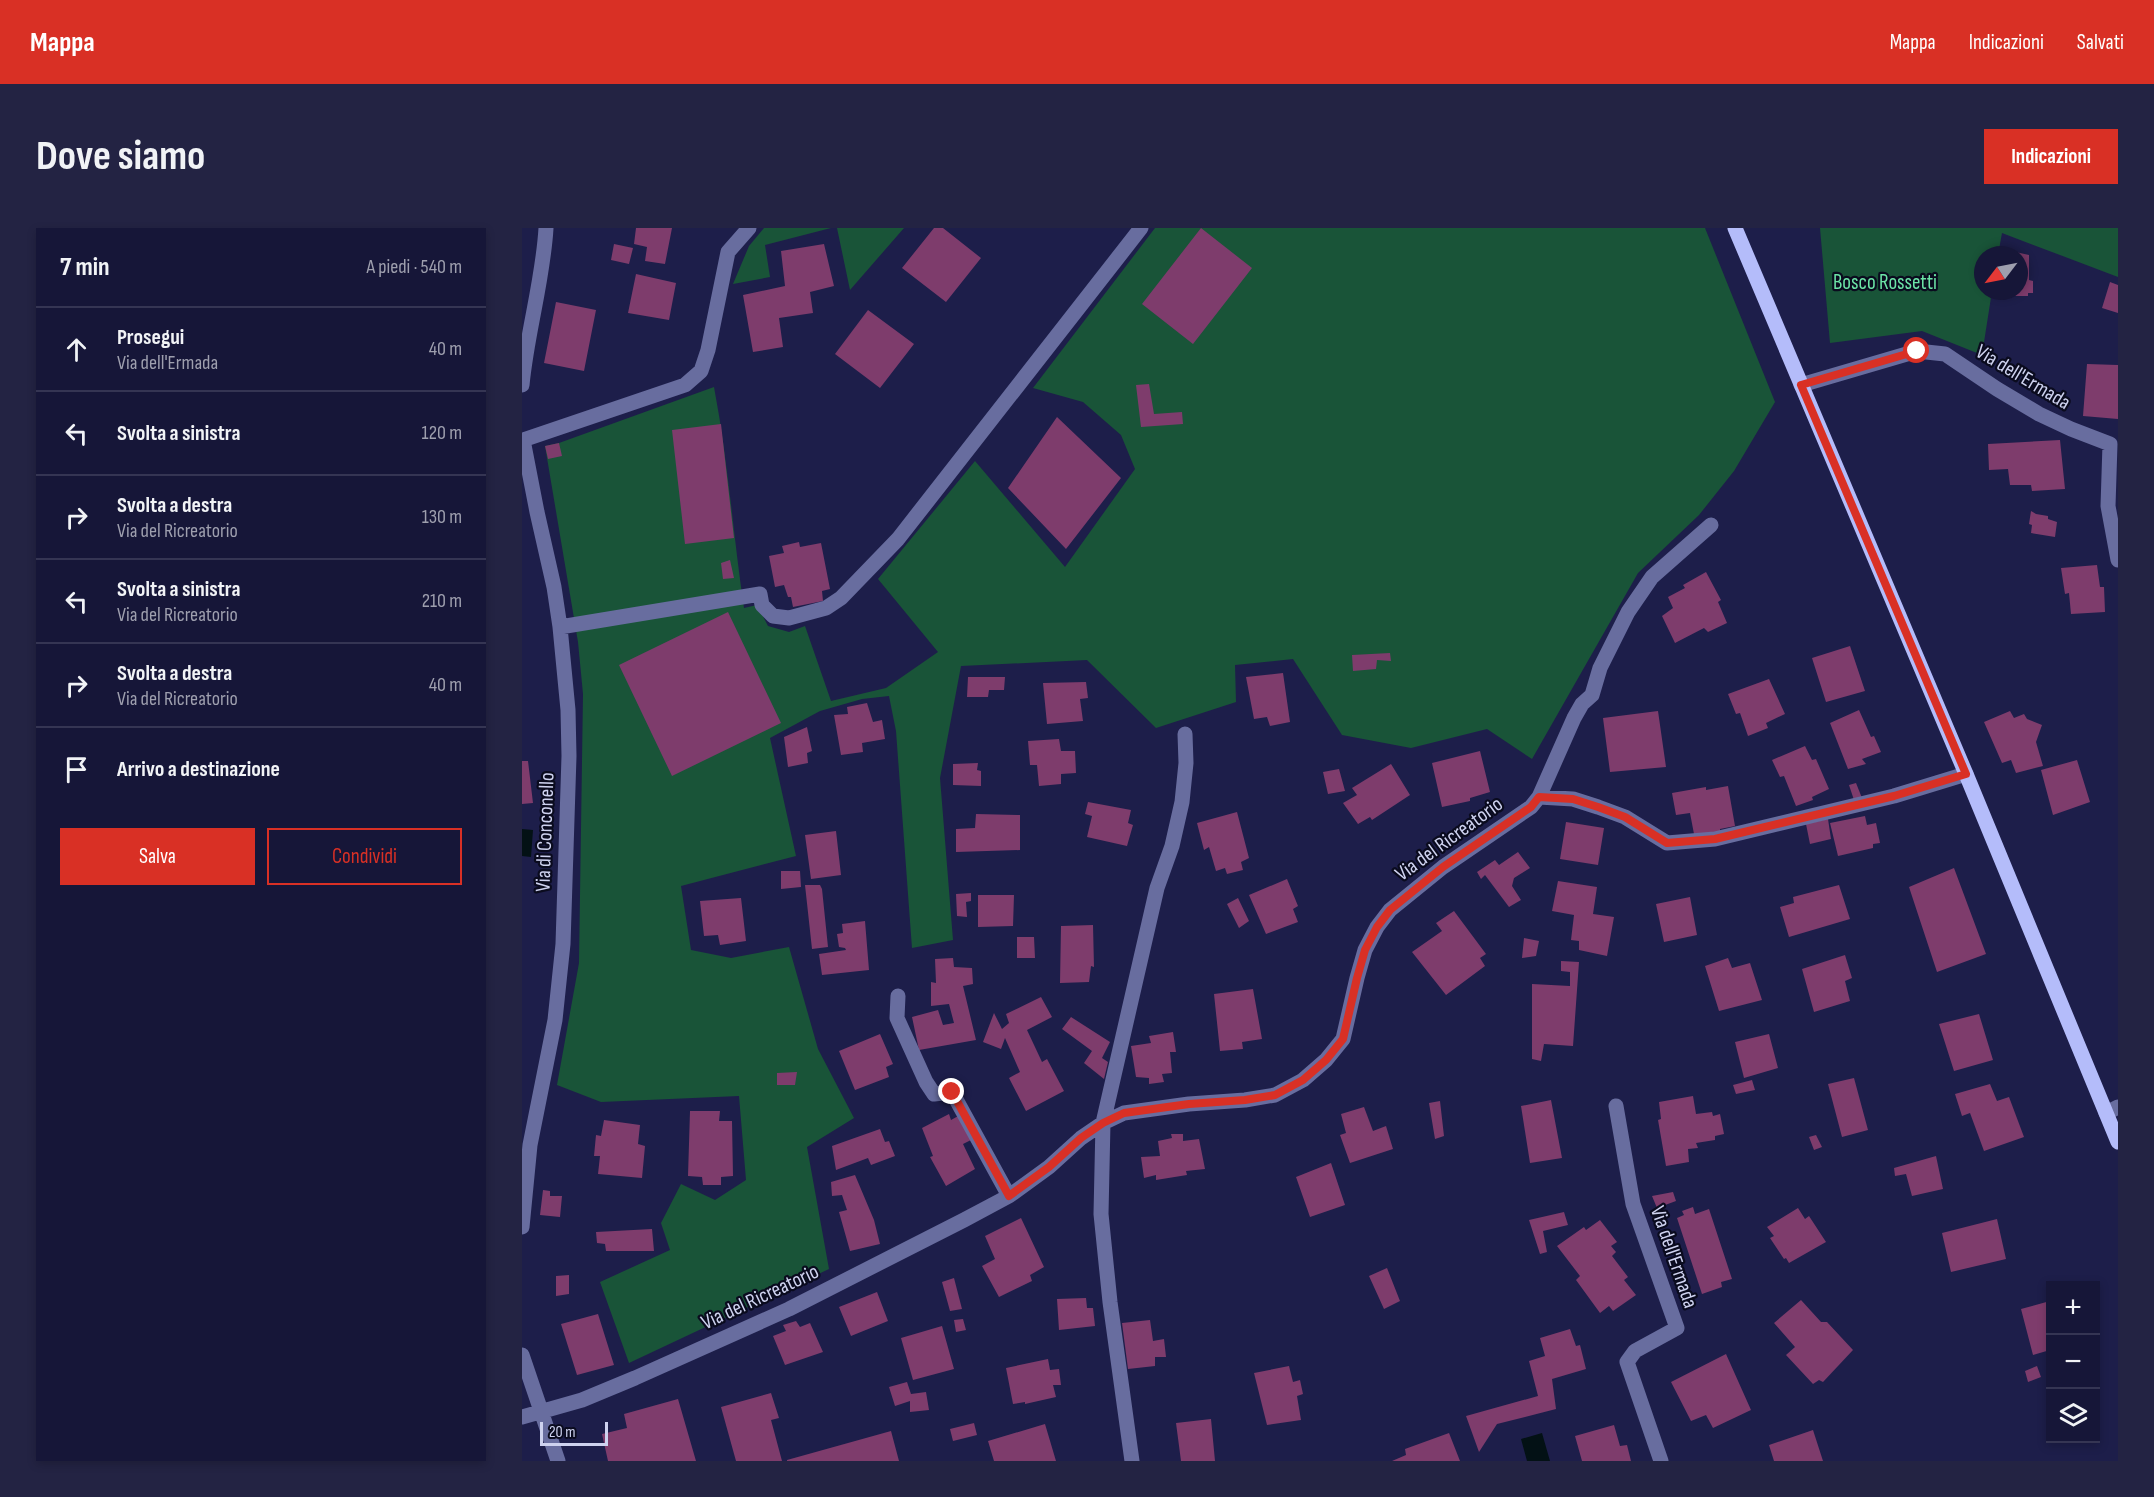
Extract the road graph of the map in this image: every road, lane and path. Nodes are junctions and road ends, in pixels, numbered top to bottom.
1 (546, 228) edge
2 (749, 228) edge
3 (1141, 228) edge
4 (1735, 228) edge
5 (522, 385) edge
6 (1801, 385) junction
7 (522, 437) edge
8 (1711, 525) dead end
9 (2118, 560) edge
10 (560, 627) junction
11 (1185, 734) dead end
12 (1966, 774) junction
13 (1539, 797) junction
14 (898, 996) dead end
15 (1616, 1106) dead end
16 (2112, 1110) edge
17 (1103, 1123) junction
18 (2118, 1142) edge
19 (1009, 1196) junction
20 (522, 1227) edge
21 (522, 1355) edge
22 (540, 1412) junction
23 (522, 1417) edge
24 (558, 1461) edge
25 (1132, 1461) edge
26 (1661, 1461) edge

1 - 5 street
2 - 7 street, Via di Conconello
3 - 10 street
4 - 6 main road
6 - 9 street, Via dell'Ermada
6 - 12 main road
7 - 10 street, Via di Conconello
8 - 13 street, Via del Ricreatorio
10 - 20 street, Via di Conconello
11 - 17 street
12 - 13 street
12 - 16 main road
13 - 17 street, Via del Ricreatorio
14 - 19 street
15 - 26 street, Via dell'Ermada
16 - 18 main road
17 - 19 street, Via del Ricreatorio
17 - 25 street
19 - 22 street, Via del Ricreatorio
21 - 22 street
22 - 23 street, Via del Ricreatorio
22 - 24 street

